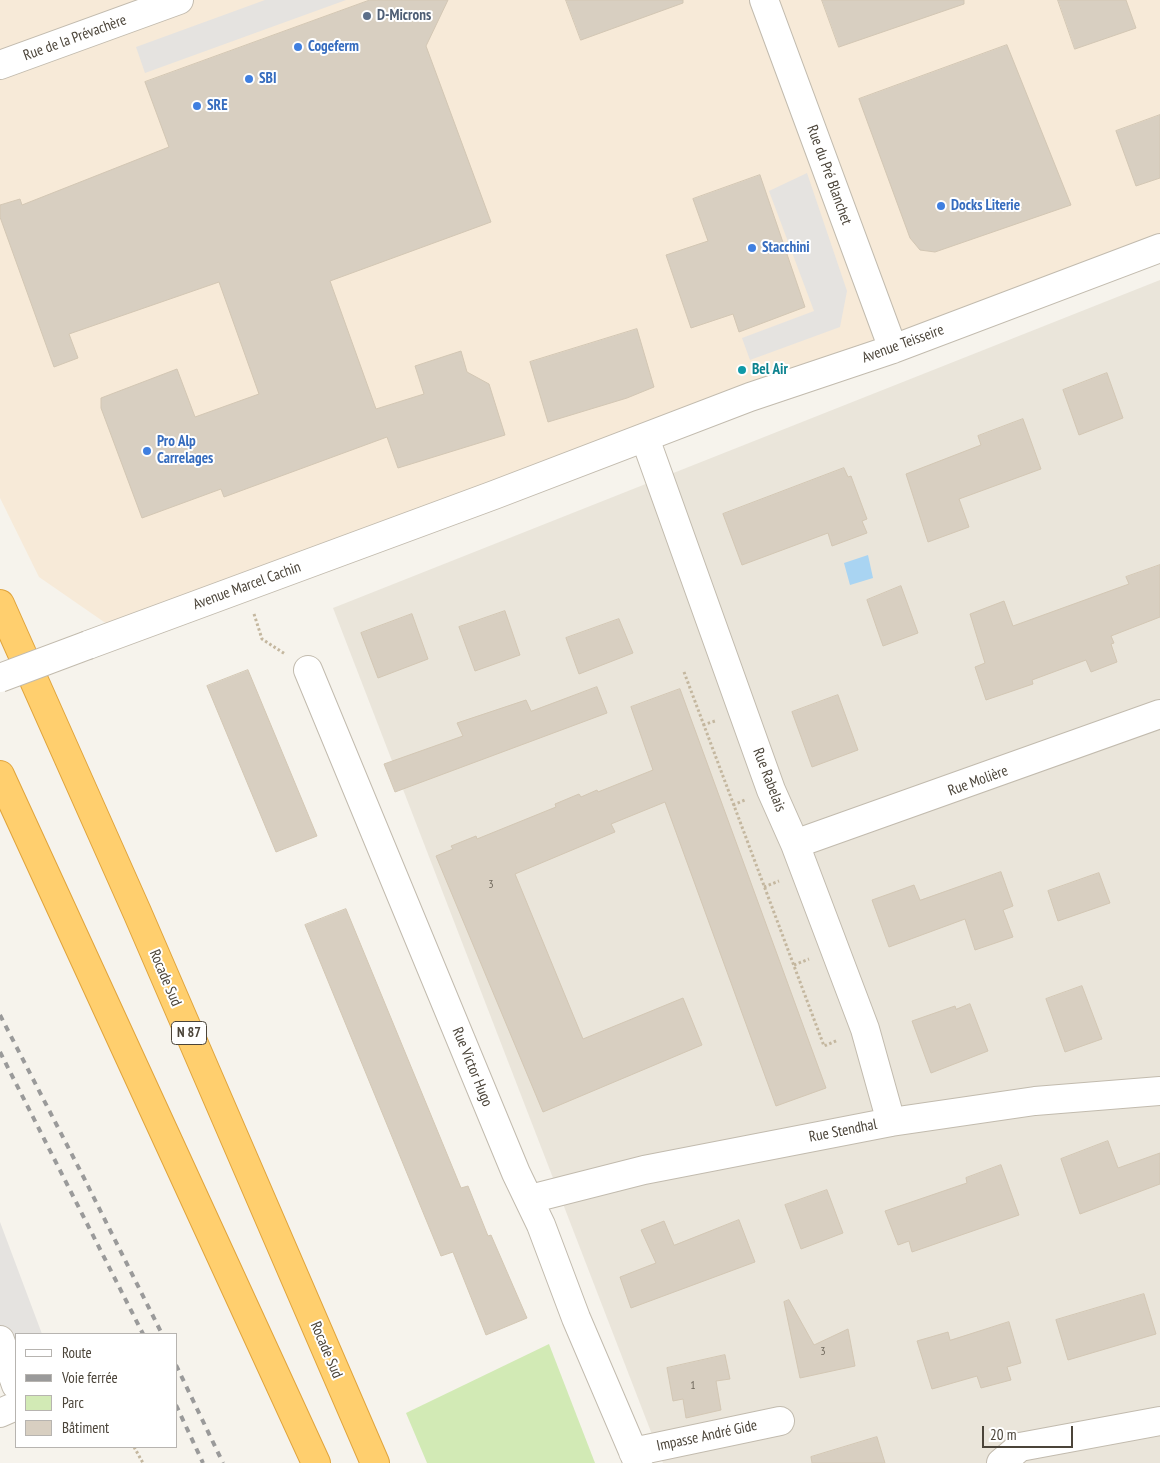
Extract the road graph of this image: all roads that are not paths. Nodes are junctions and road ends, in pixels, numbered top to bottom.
1 (179, 0) edge
2 (764, 0) edge
3 (0, 65) edge
4 (1160, 248) edge
5 (893, 349) junction
6 (645, 438) junction
7 (494, 495) joint
8 (0, 604) edge
9 (308, 670) dead end
10 (0, 678) edge
11 (1160, 714) edge
12 (0, 775) edge
13 (795, 844) junction
14 (1160, 1091) edge
15 (891, 1122) junction
16 (530, 1199) junction
17 (0, 1340) edge
18 (15, 1382) edge
19 (15, 1406) edge
20 (0, 1413) edge
21 (780, 1421) dead end
22 (1160, 1421) edge
23 (635, 1457) edge
24 (316, 1463) edge
25 (375, 1463) edge
26 (1001, 1463) edge

1 - 3 street, Rue de la Prévachère
2 - 5 street, Rue du Pré Blanchet
4 - 5 street, Avenue Teisseire
5 - 6 street, Avenue Teisseire
6 - 7 street, Avenue Teisseire
6 - 13 street, Rue Rabelais
7 - 10 street, Avenue Marcel Cachin, bridge
8 - 25 highway, Rocade Sud / N 87
9 - 16 street, Rue Victor Hugo
11 - 13 street, Rue Molière
12 - 24 highway
13 - 15 street, Rue Rabelais
14 - 15 street, Rue Stendhal
15 - 16 street, Rue Stendhal
16 - 23 street, Rue Victor Hugo
17 - 18 street
19 - 20 street
21 - 23 street, Impasse André Gide
22 - 26 street

